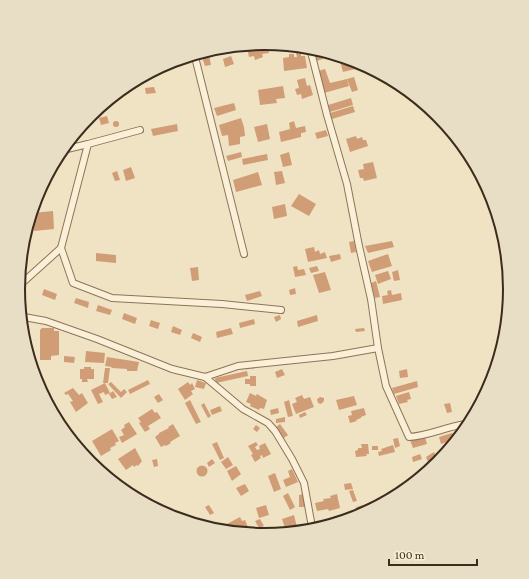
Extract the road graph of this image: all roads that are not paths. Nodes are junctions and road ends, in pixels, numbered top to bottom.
1 (312, 55) edge
2 (196, 60) edge
3 (140, 130) dead end
4 (88, 144) junction
5 (71, 148) edge
6 (61, 248) junction
7 (244, 254) dead end
8 (26, 278) edge
9 (281, 310) dead end
10 (27, 318) edge
11 (378, 348) junction
12 (205, 377) junction
13 (463, 424) edge
14 (312, 524) edge

1 - 11 street
2 - 7 street
3 - 4 street
4 - 5 street
4 - 6 street
6 - 8 street
6 - 9 street
10 - 12 street
11 - 12 street
11 - 13 street
12 - 14 street

